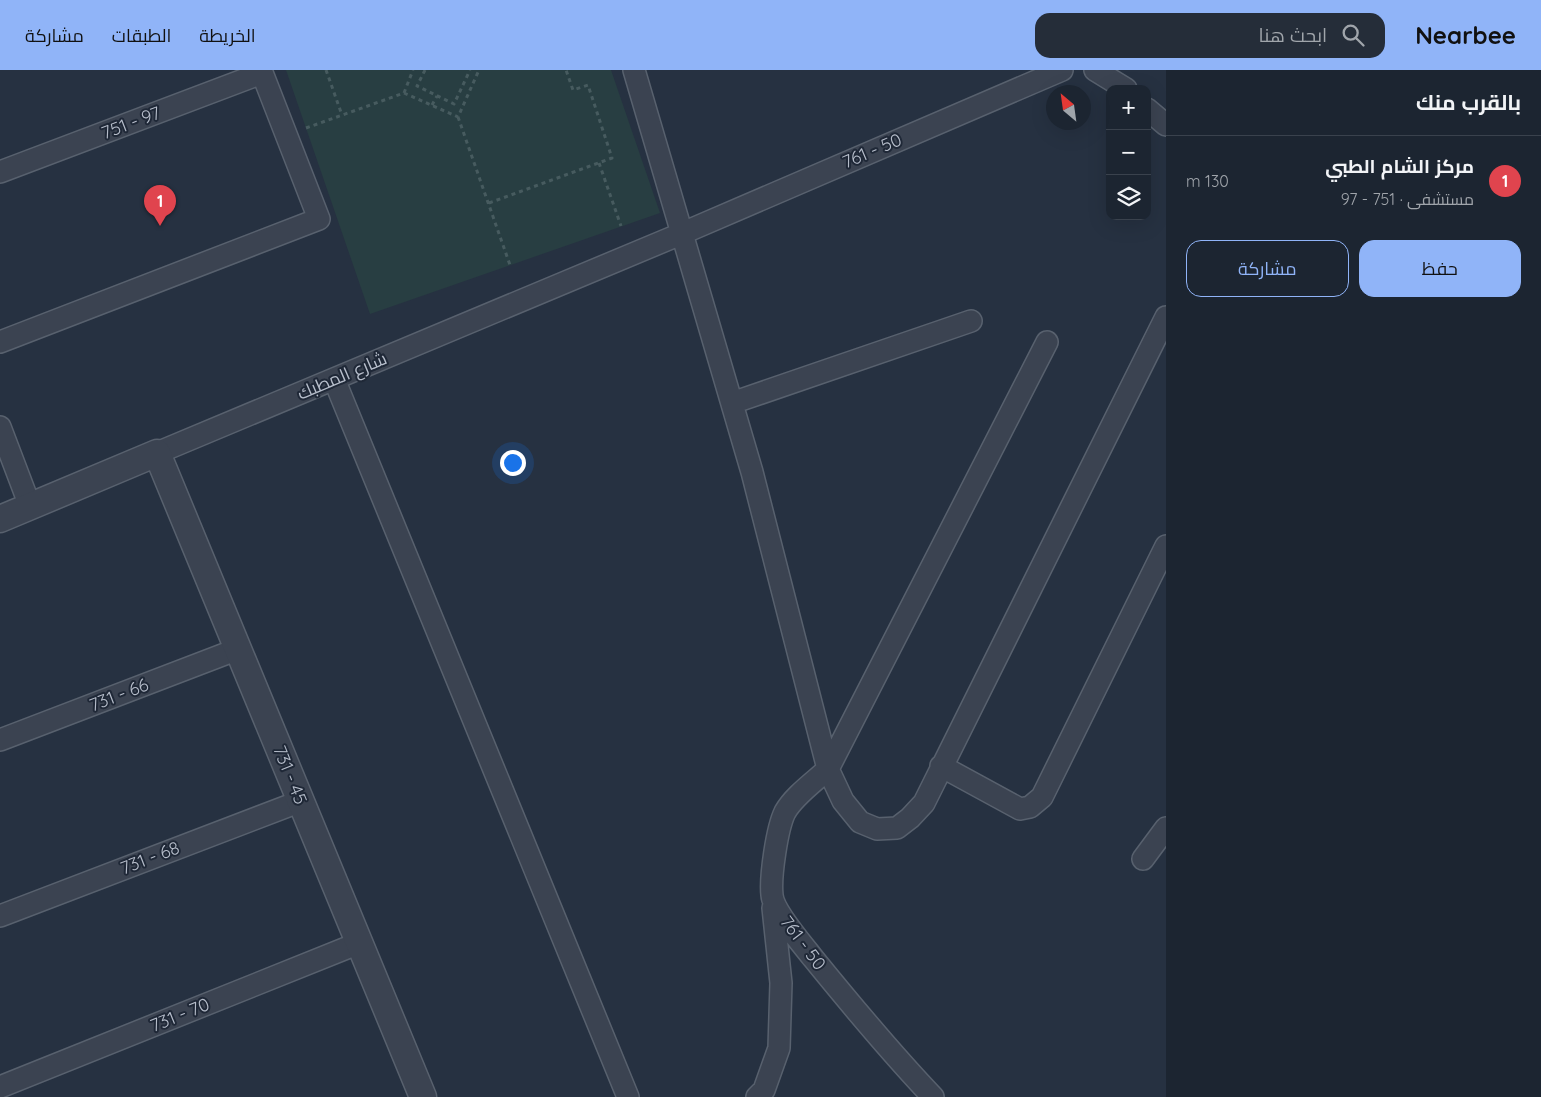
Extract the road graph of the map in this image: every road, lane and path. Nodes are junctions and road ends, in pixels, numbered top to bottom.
1 (326, 70) edge
2 (413, 70) edge
3 (425, 70) edge
4 (470, 70) edge
5 (479, 70) edge
6 (566, 70) edge
7 (634, 70) edge
8 (1062, 70) edge
9 (1095, 70) edge
10 (262, 71) edge
11 (462, 85) junction
12 (1119, 85) edge
13 (470, 89) junction
14 (404, 93) junction
15 (437, 96) junction
16 (432, 105) junction
17 (1151, 112) edge
18 (342, 115) junction
19 (458, 117) junction
20 (1166, 125) edge
21 (286, 136) junction
22 (599, 163) junction
23 (0, 172) edge
24 (489, 203) junction
25 (621, 226) dead end
26 (683, 233) junction
27 (510, 265) dead end
28 (1166, 317) edge
29 (970, 321) dead end
30 (0, 342) edge
31 (1047, 342) dead end
32 (334, 379) junction
33 (732, 403) junction
34 (0, 427) edge
35 (157, 453) junction
36 (30, 506) junction
37 (0, 519) edge
38 (1166, 546) edge
39 (238, 649) junction
40 (0, 740) edge
41 (941, 766) junction
42 (828, 769) junction
43 (301, 801) junction
44 (1166, 828) edge
45 (1143, 859) dead end
46 (772, 897) junction
47 (0, 916) edge
48 (359, 943) junction
49 (0, 1087) edge
50 (418, 1095) edge
51 (628, 1097) edge
52 (757, 1097) edge
53 (933, 1097) edge

1 - 18 path
2 - 14 path
3 - 15 path
4 - 11 path
5 - 13 path
6 - 22 path
7 - 26 street
8 - 26 street, 761 - 50
9 - 12 street
10 - 21 street
10 - 23 street, 751 - 97
11 - 13 path
11 - 15 path
13 - 19 path
14 - 16 path
14 - 18 path
15 - 16 path
16 - 19 path
17 - 20 street
18 - 21 path
19 - 24 path
21 - 30 street
22 - 24 path
22 - 25 path
24 - 27 path
26 - 32 street, شارع المطبك
26 - 33 street
28 - 41 street
29 - 33 street
31 - 42 street, 761 - 50
32 - 35 street, شارع المطبك
32 - 51 street
33 - 42 street
34 - 36 street
35 - 36 street, شارع المطبك
35 - 39 street, 731 - 45
36 - 37 street, شارع المطبك
38 - 41 street
39 - 40 street, 731 - 66
39 - 43 street, 731 - 45
41 - 42 street
42 - 46 street, 761 - 50
43 - 47 street, 731 - 68
43 - 48 street, 731 - 45
44 - 45 street
46 - 52 street
46 - 53 street, 761 - 50
48 - 49 street, 731 - 70
48 - 50 street, 731 - 45

